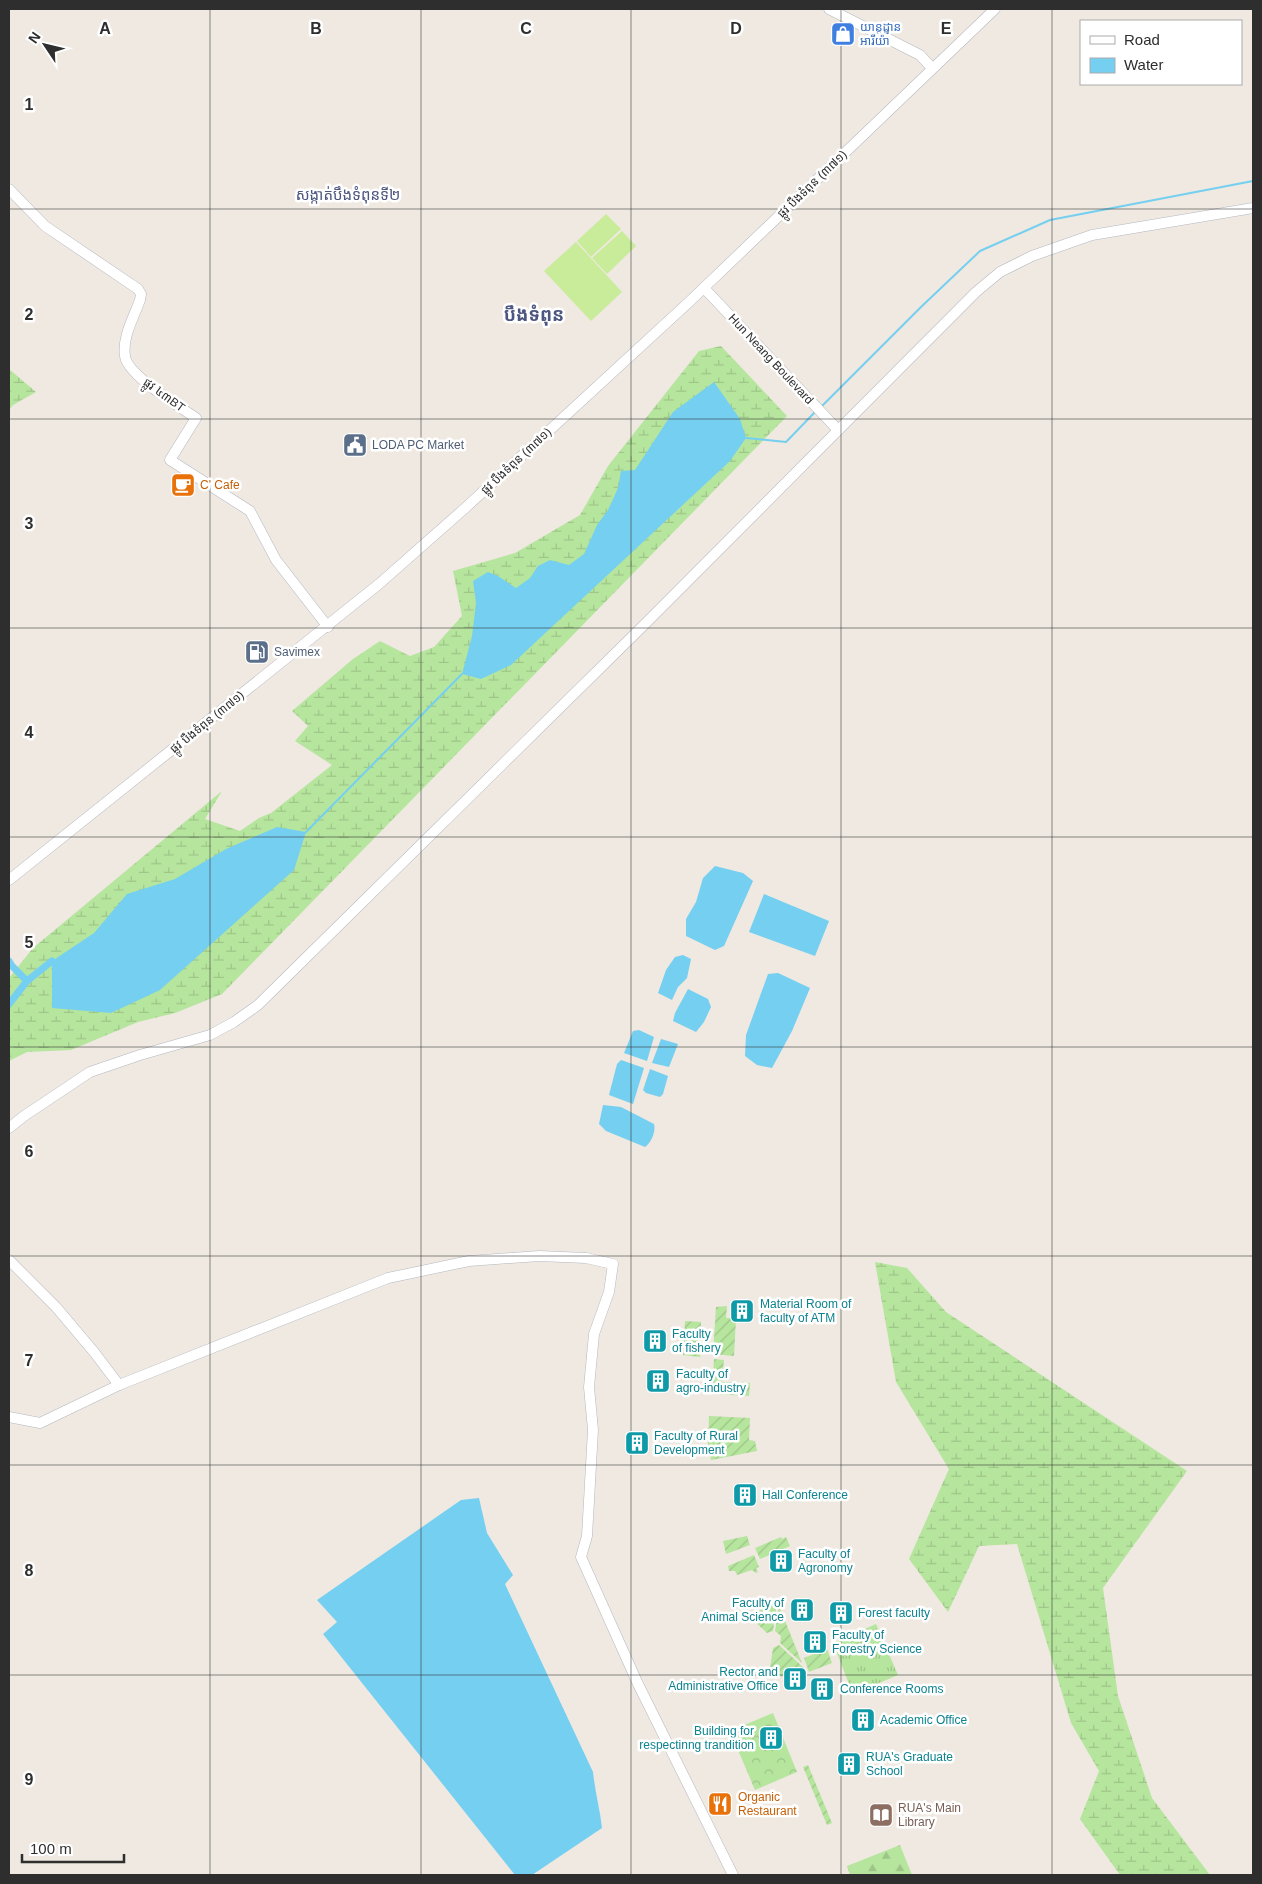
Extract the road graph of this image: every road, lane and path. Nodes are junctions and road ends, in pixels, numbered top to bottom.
1 (829, 9) edge
2 (995, 9) edge
3 (932, 68) junction
4 (9, 189) edge
5 (1253, 208) edge
6 (704, 288) junction
7 (838, 430) junction
8 (328, 626) junction
9 (9, 880) edge
10 (9, 1128) edge
11 (9, 1260) edge
12 (119, 1386) junction
13 (9, 1417) edge
14 (733, 1875) edge

1 - 3 street
2 - 3 street, ផ្លូវ បឹងទំពុន (៣៧១)
3 - 6 street, ផ្លូវ បឹងទំពុន (៣៧១)
4 - 8 street, ផ្លូវ ៤៣BT
5 - 7 street
6 - 7 street, Hun Neang Boulevard
6 - 8 street, ផ្លូវ បឹងទំពុន (៣៧១)
7 - 10 street
8 - 9 street, ផ្លូវ បឹងទំពុន (៣៧១)
11 - 12 street
12 - 13 street
12 - 14 street

